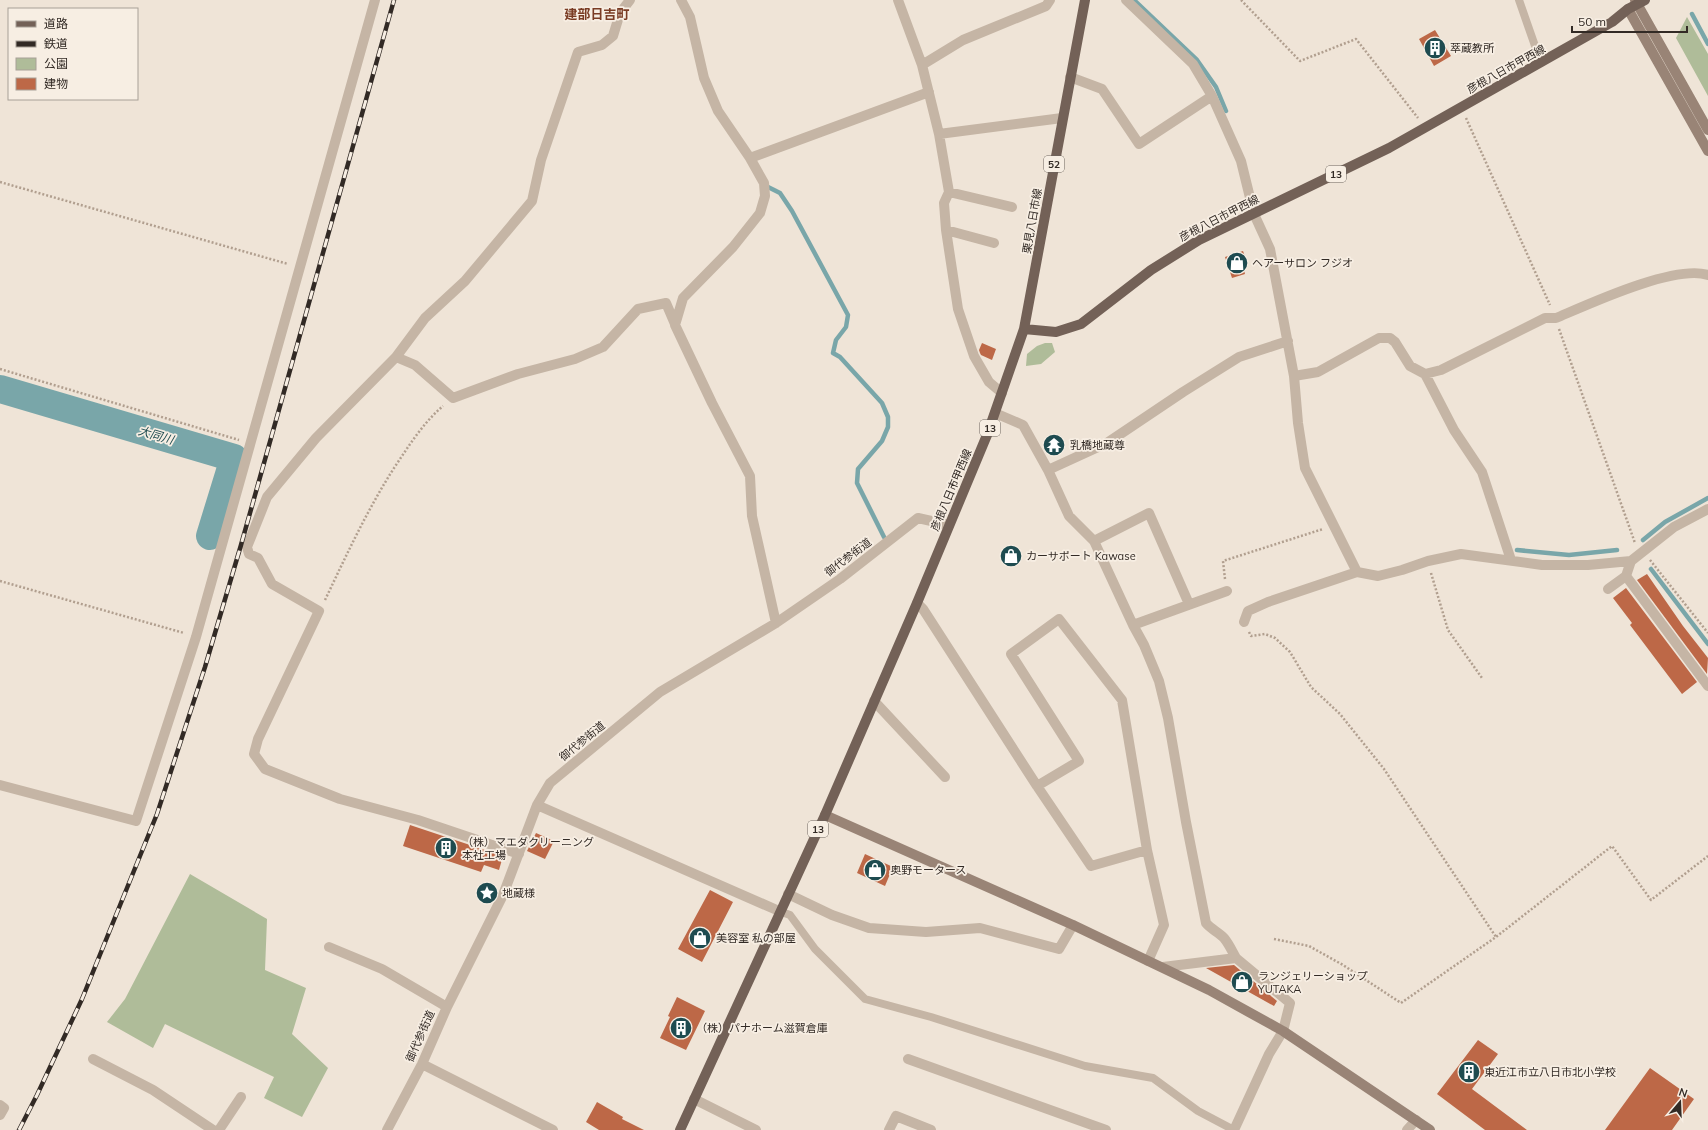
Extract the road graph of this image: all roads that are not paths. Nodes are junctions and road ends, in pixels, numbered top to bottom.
1 (375, 0) edge
2 (630, 0) edge
3 (681, 0) edge
4 (898, 0) edge
5 (1050, 0) edge
6 (1085, 0) edge
7 (1126, 0) edge
8 (1519, 0) edge
9 (1636, 4) edge
10 (1541, 63) junction
11 (922, 65) junction
12 (1070, 77) junction
13 (928, 92) junction
14 (1212, 96) junction
15 (1062, 118) junction
16 (1708, 130) edge
17 (939, 134) junction
18 (1708, 151) edge
19 (750, 158) junction
20 (949, 192) junction
21 (1012, 207) dead end
22 (1254, 214) junction
23 (946, 230) junction
24 (994, 243) dead end
25 (1708, 275) edge
26 (676, 324) junction
27 (1024, 329) junction
28 (1288, 342) junction
29 (396, 357) junction
30 (1425, 374) junction
31 (1294, 376) junction
32 (1002, 393) junction
33 (995, 413) junction
34 (1048, 470) junction
35 (1708, 508) edge
36 (949, 525) junction
37 (1094, 541) junction
38 (1635, 558) junction
39 (1511, 560) junction
40 (1357, 572) junction
41 (1626, 576) junction
42 (1608, 589) dead end
43 (1227, 591) road end
44 (917, 603) junction
45 (1189, 604) junction
46 (1244, 622) road end
47 (776, 623) junction
48 (1133, 625) junction
49 (1708, 686) edge
50 (874, 701) junction
51 (945, 778) dead end
52 (0, 785) edge
53 (1037, 786) junction
54 (537, 805) junction
55 (825, 814) junction
56 (1147, 850) junction
57 (519, 854) junction
58 (788, 894) junction
59 (779, 911) junction
60 (1073, 925) junction
61 (330, 947) dead end
62 (1236, 958) junction
63 (1148, 961) junction
64 (1163, 967) junction
65 (446, 1007) junction
66 (1283, 1030) junction
67 (94, 1060) dead end
68 (908, 1060) dead end
69 (422, 1064) junction
70 (241, 1097) dead end
71 (694, 1099) junction
72 (0, 1105) edge
73 (0, 1115) edge
74 (1416, 1120) junction
75 (390, 1129) edge
76 (213, 1130) edge
77 (219, 1130) edge
78 (553, 1130) edge
79 (680, 1130) edge
80 (756, 1130) edge
81 (889, 1130) edge
82 (931, 1130) edge
83 (1106, 1130) edge
84 (1234, 1130) edge
85 (1407, 1130) edge
86 (1430, 1130) edge

1 - 52 street
2 - 29 street
3 - 19 street
4 - 11 street
5 - 11 street
6 - 12 main road, 栗見八日市線 / 52
7 - 14 street
8 - 10 lane
9 - 10 main road, 彦根八日市甲西線 / 13
9 - 16 street
9 - 18 street
10 - 22 main road, 彦根八日市甲西線 / 13
11 - 13 street
12 - 14 street
12 - 15 main road, 栗見八日市線 / 52
13 - 17 street
13 - 19 street
14 - 22 street
15 - 17 street
15 - 27 main road, 栗見八日市線 / 52
17 - 20 street
19 - 26 street
20 - 21 street
20 - 23 street
22 - 27 main road, 彦根八日市甲西線 / 13
22 - 28 street
23 - 24 street
23 - 32 street
25 - 30 street
26 - 29 street
26 - 47 street
27 - 32 main road, 彦根八日市甲西線 / 13
28 - 31 street
28 - 34 street
29 - 57 street
30 - 31 street
30 - 39 street
31 - 40 street
32 - 33 main road, 彦根八日市甲西線 / 13
33 - 34 street
33 - 36 main road, 彦根八日市甲西線 / 13
34 - 37 street
35 - 38 street
36 - 44 main road, 彦根八日市甲西線 / 13
36 - 47 street, 御代参街道
37 - 45 street
37 - 48 street
38 - 39 street
38 - 41 street
39 - 40 street
40 - 46 street
41 - 42 street
41 - 49 street
43 - 45 street
44 - 50 main road, 彦根八日市甲西線 / 13
44 - 53 street
45 - 48 street
47 - 54 street, 御代参街道
48 - 62 street
50 - 51 street
50 - 55 main road, 彦根八日市甲西線 / 13
53 - 56 street
53 - 56 street
54 - 57 street, 御代参街道
54 - 59 street
55 - 58 main road, 彦根八日市甲西線 / 13
55 - 60 street
56 - 63 street
57 - 65 street, 御代参街道
58 - 59 main road, 彦根八日市甲西線 / 13
58 - 60 street
59 - 71 main road, 彦根八日市甲西線 / 13
59 - 84 lane
60 - 63 street
61 - 65 street
62 - 64 street
62 - 66 street
63 - 64 street
64 - 66 street
65 - 69 street, 御代参街道
66 - 74 street
66 - 84 street
67 - 76 street
68 - 83 street
69 - 75 street, 御代参街道
69 - 78 street
70 - 77 street
71 - 79 main road, 彦根八日市甲西線 / 13
71 - 80 street
72 - 73 street
74 - 85 street
74 - 86 street
81 - 82 street

